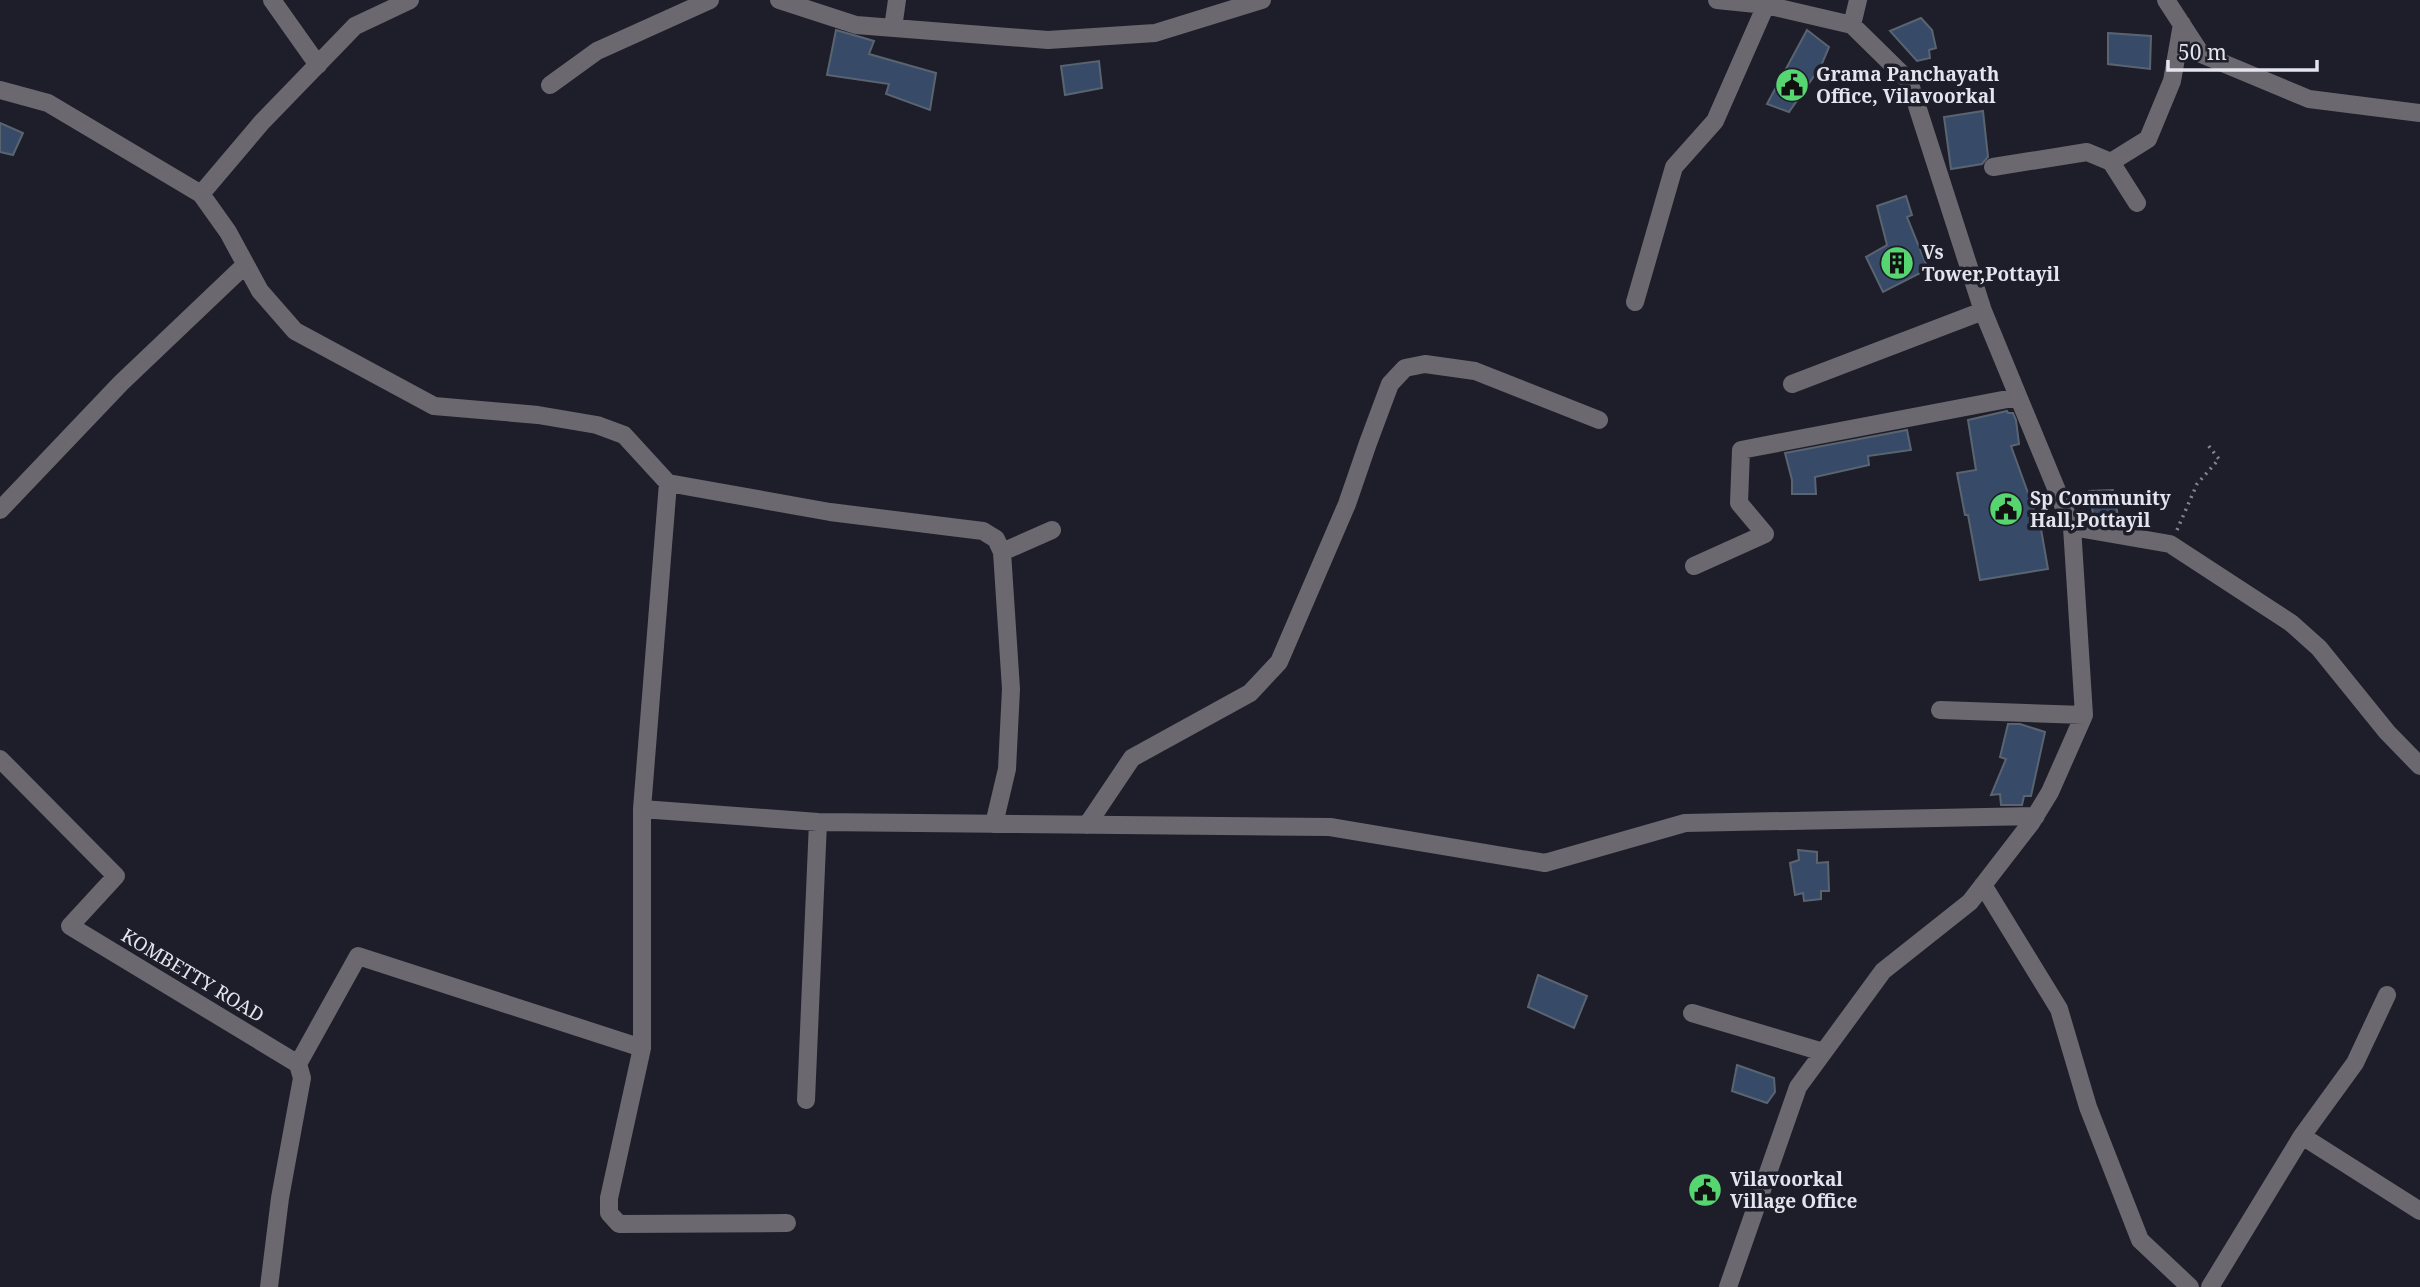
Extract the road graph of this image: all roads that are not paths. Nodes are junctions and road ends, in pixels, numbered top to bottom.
1 (272, 0) edge
2 (410, 0) edge
3 (710, 0) edge
4 (779, 0) edge
5 (897, 0) edge
6 (1262, 0) edge
7 (1717, 0) edge
8 (1858, 0) edge
9 (2166, 0) edge
10 (1766, 5) junction
11 (2182, 24) junction
12 (1852, 25) junction
13 (893, 28) junction
14 (317, 65) junction
15 (550, 85) dead end
16 (0, 90) edge
17 (2420, 113) edge
18 (2111, 162) junction
19 (1993, 167) dead end
20 (201, 194) junction
21 (2137, 203) dead end
22 (245, 265) junction
23 (1635, 302) dead end
24 (1983, 310) junction
25 (1793, 384) dead end
26 (2018, 397) junction
27 (1599, 420) dead end
28 (668, 483) junction
29 (0, 510) edge
30 (2072, 527) junction
31 (1052, 530) dead end
32 (1002, 552) junction
33 (1694, 566) dead end
34 (1940, 710) dead end
35 (2084, 715) junction
36 (0, 759) edge
37 (2420, 766) edge
38 (642, 809) junction
39 (2036, 816) junction
40 (818, 822) junction
41 (994, 824) junction
42 (1087, 825) junction
43 (1983, 885) junction
44 (2387, 995) dead end
45 (1692, 1013) dead end
46 (642, 1048) junction
47 (1823, 1052) junction
48 (298, 1064) junction
49 (806, 1100) dead end
50 (2302, 1136) junction
51 (2420, 1210) edge
52 (787, 1223) dead end
53 (269, 1287) edge
54 (1728, 1287) edge
55 (2190, 1287) edge
56 (2210, 1287) edge

1 - 14 street
2 - 14 street
3 - 15 street
4 - 13 street
5 - 13 street
6 - 13 street
7 - 10 street
8 - 12 street
9 - 11 street
10 - 12 street
10 - 23 street
11 - 17 street
11 - 18 street
12 - 24 street
14 - 20 street
16 - 20 street
18 - 19 street
18 - 21 street
20 - 22 street
22 - 28 street
22 - 29 street
24 - 25 street
24 - 26 street
26 - 30 street
26 - 33 street
27 - 42 street
28 - 32 street
28 - 38 street
30 - 35 street
30 - 37 street
31 - 32 street
32 - 41 street
34 - 35 street
35 - 39 street
36 - 48 street, KOMBETTY ROAD
38 - 40 street
38 - 46 street
39 - 42 street
39 - 43 street
40 - 41 street
40 - 49 street
41 - 42 street
43 - 47 street
43 - 55 street
44 - 50 street
45 - 47 street
46 - 48 street
46 - 52 street
47 - 54 street
48 - 53 street
50 - 51 street
50 - 56 street

